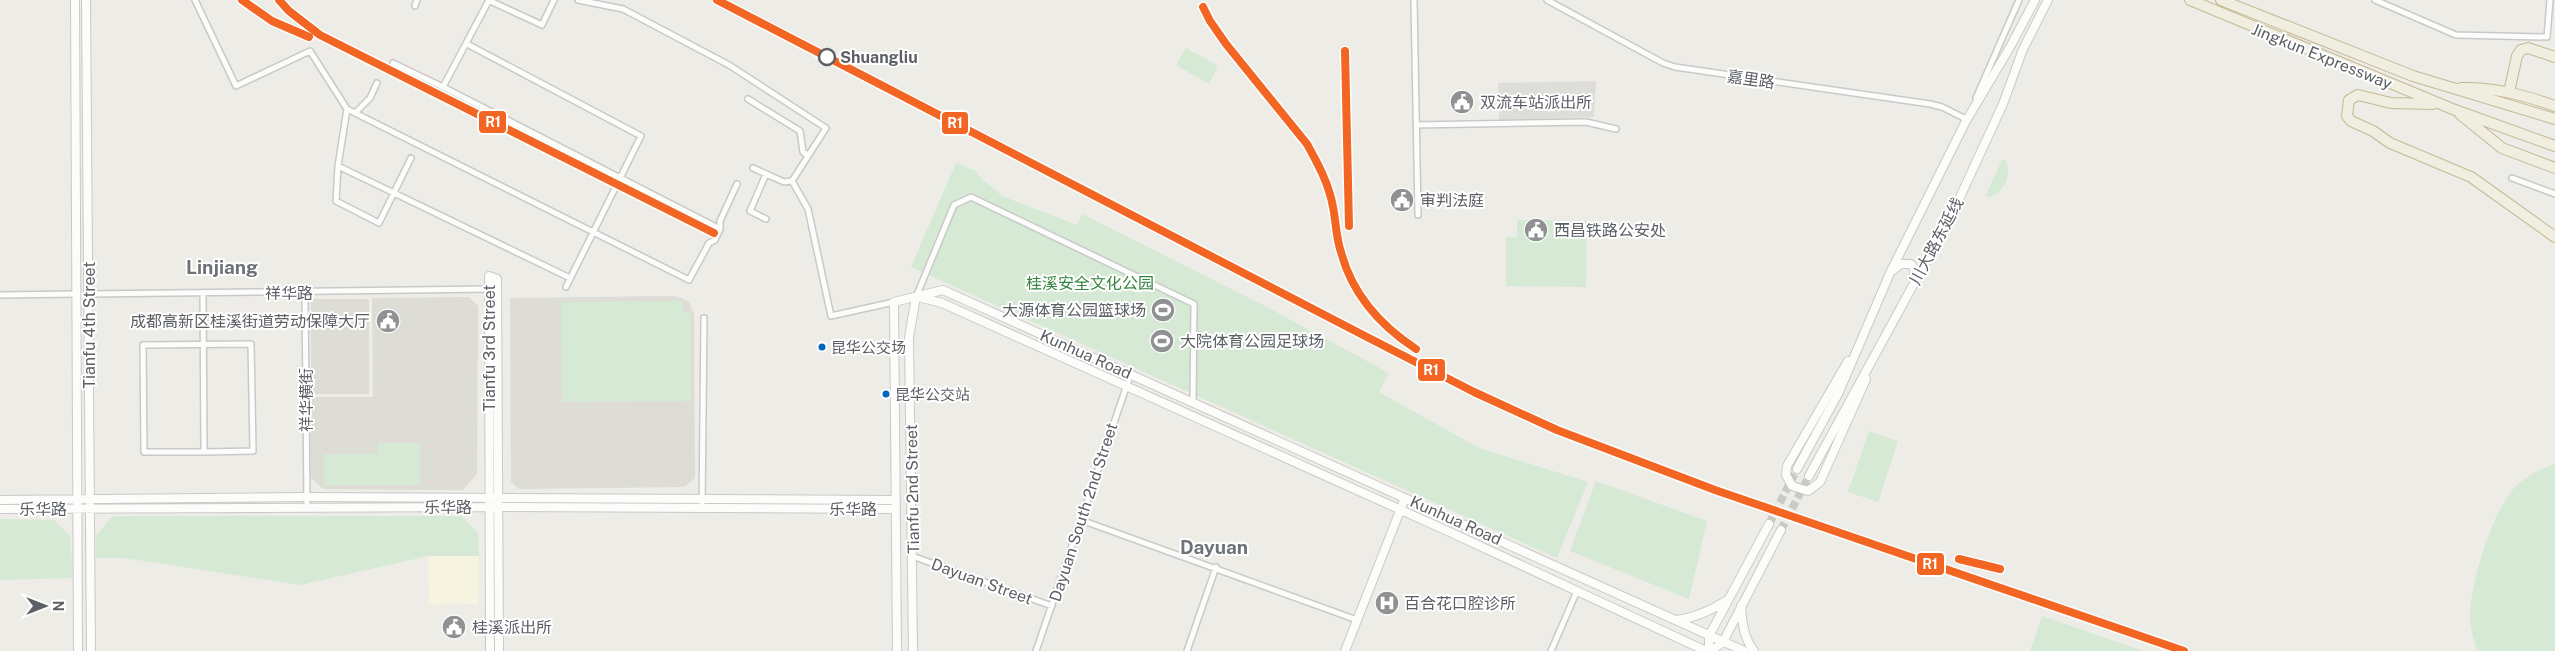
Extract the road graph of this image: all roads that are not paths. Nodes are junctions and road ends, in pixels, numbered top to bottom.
1 (74, 0) edge
2 (86, 0) edge
3 (195, 0) edge
4 (417, 0) edge
5 (489, 0) edge
6 (554, 0) edge
7 (578, 0) edge
8 (1414, 0) edge
9 (1547, 0) edge
10 (2019, 0) edge
11 (2035, 0) edge
12 (2048, 0) edge
13 (2190, 0) edge
14 (2222, 0) edge
15 (2375, 0) edge
16 (2550, 0) edge
17 (415, 6) dead end
18 (467, 44) junction
19 (2555, 57) edge
20 (392, 63) dead end
21 (378, 82) dead end
22 (443, 87) junction
23 (2450, 89) junction
24 (2508, 92) junction
25 (748, 99) dead end
26 (2439, 104) junction
27 (2555, 106) edge
28 (347, 109) junction
29 (2455, 110) junction
30 (355, 113) junction
31 (2555, 119) edge
32 (1966, 121) junction
33 (1416, 125) junction
34 (1616, 129) dead end
35 (2555, 146) edge
36 (808, 155) junction
37 (411, 158) dead end
38 (338, 166) junction
39 (754, 168) dead end
40 (2555, 168) edge
41 (766, 174) junction
42 (619, 178) junction
43 (2512, 178) dead end
44 (792, 181) junction
45 (737, 184) dead end
46 (394, 193) junction
47 (2555, 194) edge
48 (1418, 215) dead end
49 (766, 219) dead end
50 (720, 229) junction
51 (595, 232) junction
52 (2555, 237) edge
53 (1890, 273) junction
54 (570, 278) junction
55 (1914, 283) junction
56 (566, 287) dead end
57 (489, 289) junction
58 (203, 293) junction
59 (305, 293) junction
60 (0, 294) edge
61 (76, 294) junction
62 (88, 294) junction
63 (916, 297) junction
64 (894, 302) junction
65 (704, 318) dead end
66 (1862, 338) junction
67 (204, 344) junction
68 (1880, 346) junction
69 (1131, 373) junction
70 (1125, 384) junction
71 (1192, 402) junction
72 (204, 452) junction
73 (1797, 469) tunnel mouth
74 (1809, 476) tunnel mouth
75 (307, 497) junction
76 (498, 497) junction
77 (489, 498) junction
78 (1405, 498) junction
79 (77, 499) junction
80 (90, 499) junction
81 (702, 499) junction
82 (0, 500) edge
83 (895, 500) junction
84 (307, 507) junction
85 (494, 507) junction
86 (77, 508) junction
87 (702, 508) junction
88 (0, 509) edge
89 (90, 509) junction
90 (895, 509) junction
91 (1399, 510) junction
92 (1081, 520) junction
93 (1769, 524) tunnel mouth
94 (1781, 530) tunnel mouth
95 (912, 556) junction
96 (1216, 567) junction
97 (1577, 590) junction
98 (1728, 600) junction
99 (1052, 606) junction
100 (1741, 606) junction
101 (1357, 620) junction
102 (1674, 620) junction
103 (1709, 636) junction
104 (1723, 642) junction
105 (78, 651) edge
106 (91, 651) edge
107 (490, 651) edge
108 (499, 651) edge
109 (897, 651) edge
110 (913, 651) edge
111 (1036, 651) edge
112 (1187, 651) edge
113 (1345, 651) edge
114 (1551, 651) edge
115 (1709, 651) edge
116 (1744, 651) edge
117 (1754, 651) edge

1 - 61 main road, Tianfu 4th Street
2 - 62 main road, Tianfu 4th Street
3 - 28 street
4 - 17 street
5 - 6 street
5 - 18 street
7 - 36 street
8 - 33 street
9 - 32 street, 嘉里路
10 - 32 street
11 - 32 main road, 川大路东延线
12 - 55 main road, 川大路东延线
13 - 26 highway, Jingkun Expressway
14 - 23 highway, Jingkun Expressway
15 - 16 street
18 - 22 street
18 - 42 street
19 - 24 highway
20 - 22 street
21 - 30 street
22 - 42 street
23 - 24 highway
23 - 31 highway, Jingkun Expressway
24 - 27 highway
25 - 36 street
26 - 29 highway, Jingkun Expressway
26 - 52 highway
28 - 30 street
28 - 38 street
29 - 35 highway, Jingkun Expressway
29 - 40 highway
30 - 51 street
32 - 53 main road, 川大路东延线
33 - 34 street
33 - 48 street
36 - 44 street
37 - 46 street
38 - 46 street
38 - 46 street
39 - 41 street
41 - 44 street
41 - 49 street
42 - 50 street
42 - 51 street
43 - 47 street
44 - 64 street
45 - 50 street
46 - 54 street
50 - 51 street
51 - 54 street
53 - 55 main road
53 - 66 main road, 川大路东延线
54 - 56 street
55 - 68 main road, 川大路东延线
57 - 59 street, 祥华路
57 - 76 main road, Tianfu 3rd Street
57 - 77 main road, Tianfu 3rd Street
58 - 59 street, 祥华路
58 - 62 street, 祥华路
58 - 67 street
59 - 75 street, 祥华横街
60 - 61 street
61 - 79 main road, Tianfu 4th Street
62 - 80 main road, Tianfu 4th Street
63 - 64 main road
63 - 69 main road, Kunhua Road
63 - 70 main road, Kunhua Road
63 - 71 street
63 - 95 main road, Tianfu 2nd Street
64 - 83 main road, Tianfu 2nd Street
65 - 81 street
66 - 68 main road
66 - 73 main road, 川大路东延线
67 - 72 street
67 - 72 street
67 - 72 street
68 - 74 main road, 川大路东延线
69 - 70 street, Dayuan South 2nd Street
69 - 71 main road, Kunhua Road
70 - 91 main road, Kunhua Road
70 - 92 street, Dayuan South 2nd Street
71 - 78 main road, Kunhua Road
75 - 77 main road, 乐华路
75 - 80 main road, 乐华路
75 - 84 street, 祥华横街
76 - 77 main road, 乐华路
76 - 81 main road, 乐华路
76 - 85 main road, Tianfu 3rd Street
77 - 85 main road, Tianfu 3rd Street
78 - 91 main road
78 - 102 main road, Kunhua Road
79 - 80 main road, 乐华路
79 - 82 main road, 乐华路
79 - 86 main road, Tianfu 4th Street
80 - 89 main road, Tianfu 4th Street
81 - 83 main road, 乐华路
81 - 87 street
83 - 90 main road, Tianfu 2nd Street
84 - 85 main road, 乐华路
84 - 89 main road, 乐华路
85 - 87 main road, 乐华路
85 - 107 main road, Tianfu 3rd Street
85 - 108 main road, Tianfu 3rd Street
86 - 88 main road, 乐华路
86 - 89 main road, 乐华路
86 - 105 main road, Tianfu 4th Street
87 - 90 main road, 乐华路
89 - 106 main road, Tianfu 4th Street
90 - 109 main road, Tianfu 2nd Street
91 - 97 main road, Kunhua Road
91 - 101 main road
92 - 96 street
92 - 99 street, Dayuan South 2nd Street
93 - 98 main road
94 - 100 main road
95 - 99 street, Dayuan Street
95 - 110 main road, Tianfu 2nd Street
96 - 101 street
96 - 112 street
97 - 114 street
97 - 115 main road, Kunhua Road
98 - 102 main road
98 - 103 main road
99 - 111 street, Dayuan South 2nd Street
100 - 104 main road
100 - 117 main road
101 - 113 main road
102 - 103 main road, Kunhua Road
103 - 104 main road, Kunhua Road
103 - 115 main road
104 - 115 main road
104 - 116 main road, Kunhua Road

